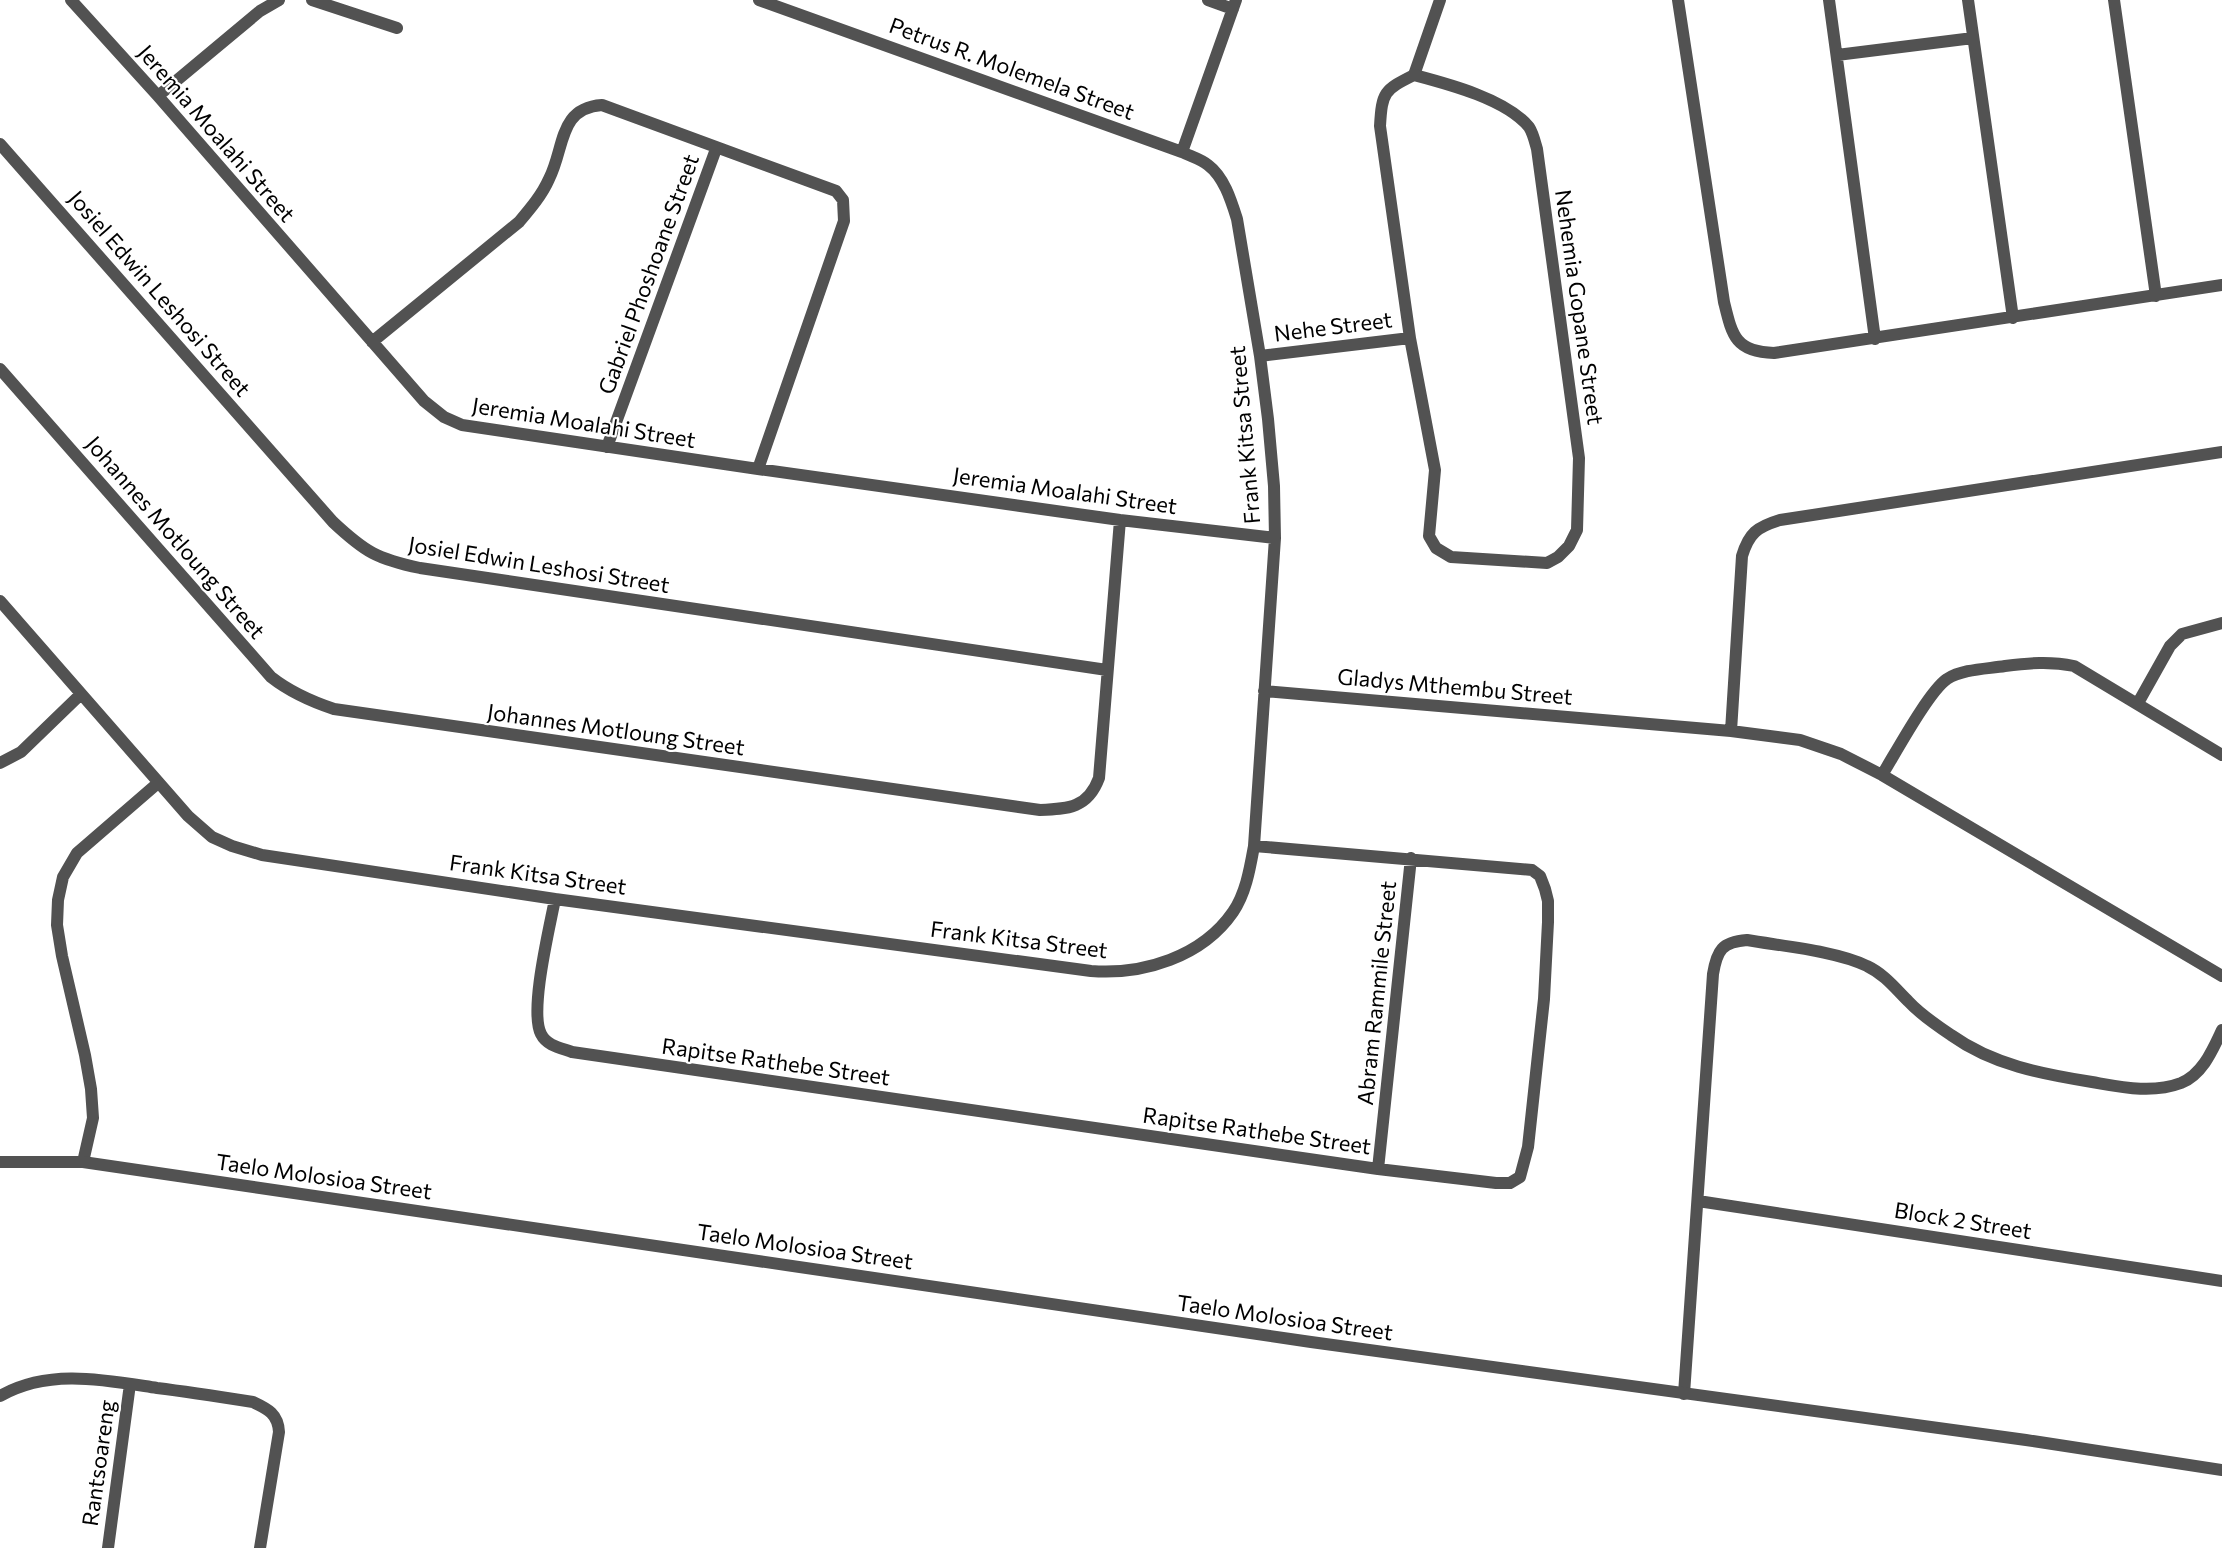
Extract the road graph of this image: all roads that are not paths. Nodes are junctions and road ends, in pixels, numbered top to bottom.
1 (71, 0) edge
2 (279, 0) edge
3 (312, 0) edge
4 (759, 0) edge
5 (1208, 0) edge
6 (1440, 0) edge
7 (1678, 0) edge
8 (1829, 0) edge
9 (1968, 0) edge
10 (2114, 0) edge
11 (1235, 4) edge
12 (397, 28) dead end
13 (1973, 38) junction
14 (1837, 55) junction
15 (1414, 75) junction
16 (158, 96) junction
17 (0, 144) edge
18 (716, 149) junction
19 (1182, 152) junction
20 (2222, 285) edge
21 (2156, 296) junction
22 (2013, 318) junction
23 (1410, 338) junction
24 (1875, 339) junction
25 (372, 342) junction
26 (1260, 356) junction
27 (0, 369) edge
28 (607, 447) junction
29 (2222, 452) edge
30 (758, 469) junction
31 (1120, 520) junction
32 (1275, 538) junction
33 (0, 601) edge
34 (2222, 623) edge
35 (1107, 670) junction
36 (1264, 691) junction
37 (81, 694) junction
38 (2138, 704) junction
39 (1731, 731) junction
40 (2222, 755) edge
41 (0, 763) edge
42 (1882, 775) junction
43 (158, 783) junction
44 (1254, 846) junction
45 (1411, 858) junction
46 (555, 899) junction
47 (2222, 976) edge
48 (2222, 1030) edge
49 (0, 1162) edge
50 (83, 1162) junction
51 (1378, 1169) junction
52 (1698, 1201) junction
53 (2222, 1281) edge
54 (130, 1384) junction
55 (1684, 1394) junction
56 (0, 1396) edge
57 (2222, 1470) edge
58 (108, 1548) edge
59 (260, 1548) edge

1 - 16 street, Jeremia Moalahi Street
2 - 16 street
3 - 12 street
4 - 19 street, Petrus R. Molemela Street
5 - 11 street
6 - 15 street
7 - 24 street
8 - 14 street
9 - 13 street
10 - 21 street
11 - 19 street
13 - 14 street
13 - 22 street
14 - 24 street
15 - 23 street, Nehemia Gopane Street
15 - 23 street, Nehemia Gopane Street
16 - 25 street, Jeremia Moalahi Street
17 - 35 street, Josiel Edwin Leshosi Street
18 - 25 street
18 - 28 street, Gabriel Phoshoane Street
18 - 30 street
19 - 26 street, Frank Kitsa Street
20 - 21 street
21 - 22 street
22 - 24 street
23 - 26 street, Nehe Street
25 - 28 street, Jeremia Moalahi Street
26 - 32 street, Frank Kitsa Street
27 - 35 street, Johannes Motloung Street
28 - 30 street, Jeremia Moalahi Street
29 - 39 street
30 - 31 street, Jeremia Moalahi Street
31 - 32 street, Jeremia Moalahi Street
31 - 35 street, Johannes Motloung Street
32 - 36 street, Frank Kitsa Street
33 - 37 street, Frank Kitsa Street
34 - 38 street
36 - 39 street, Gladys Mthembu Street
36 - 44 street, Frank Kitsa Street
37 - 41 street
37 - 43 street, Frank Kitsa Street
38 - 40 street
38 - 42 street
39 - 42 street, Gladys Mthembu Street
42 - 47 street, Gladys Mthembu Street
43 - 46 street, Frank Kitsa Street
43 - 50 street
44 - 45 street, Rapitse Rathebe Street
44 - 46 street, Frank Kitsa Street
45 - 51 street, Abram Rammile Street
45 - 51 street, Rapitse Rathebe Street
46 - 51 street, Rapitse Rathebe Street
48 - 52 street
49 - 50 street, Taelo Molosioa Street
50 - 55 street, Taelo Molosioa Street
52 - 53 street, Block 2 Street
52 - 55 street
54 - 56 street
54 - 58 street, Rantsoareng
54 - 59 street
55 - 57 street, Taelo Molosioa Street

